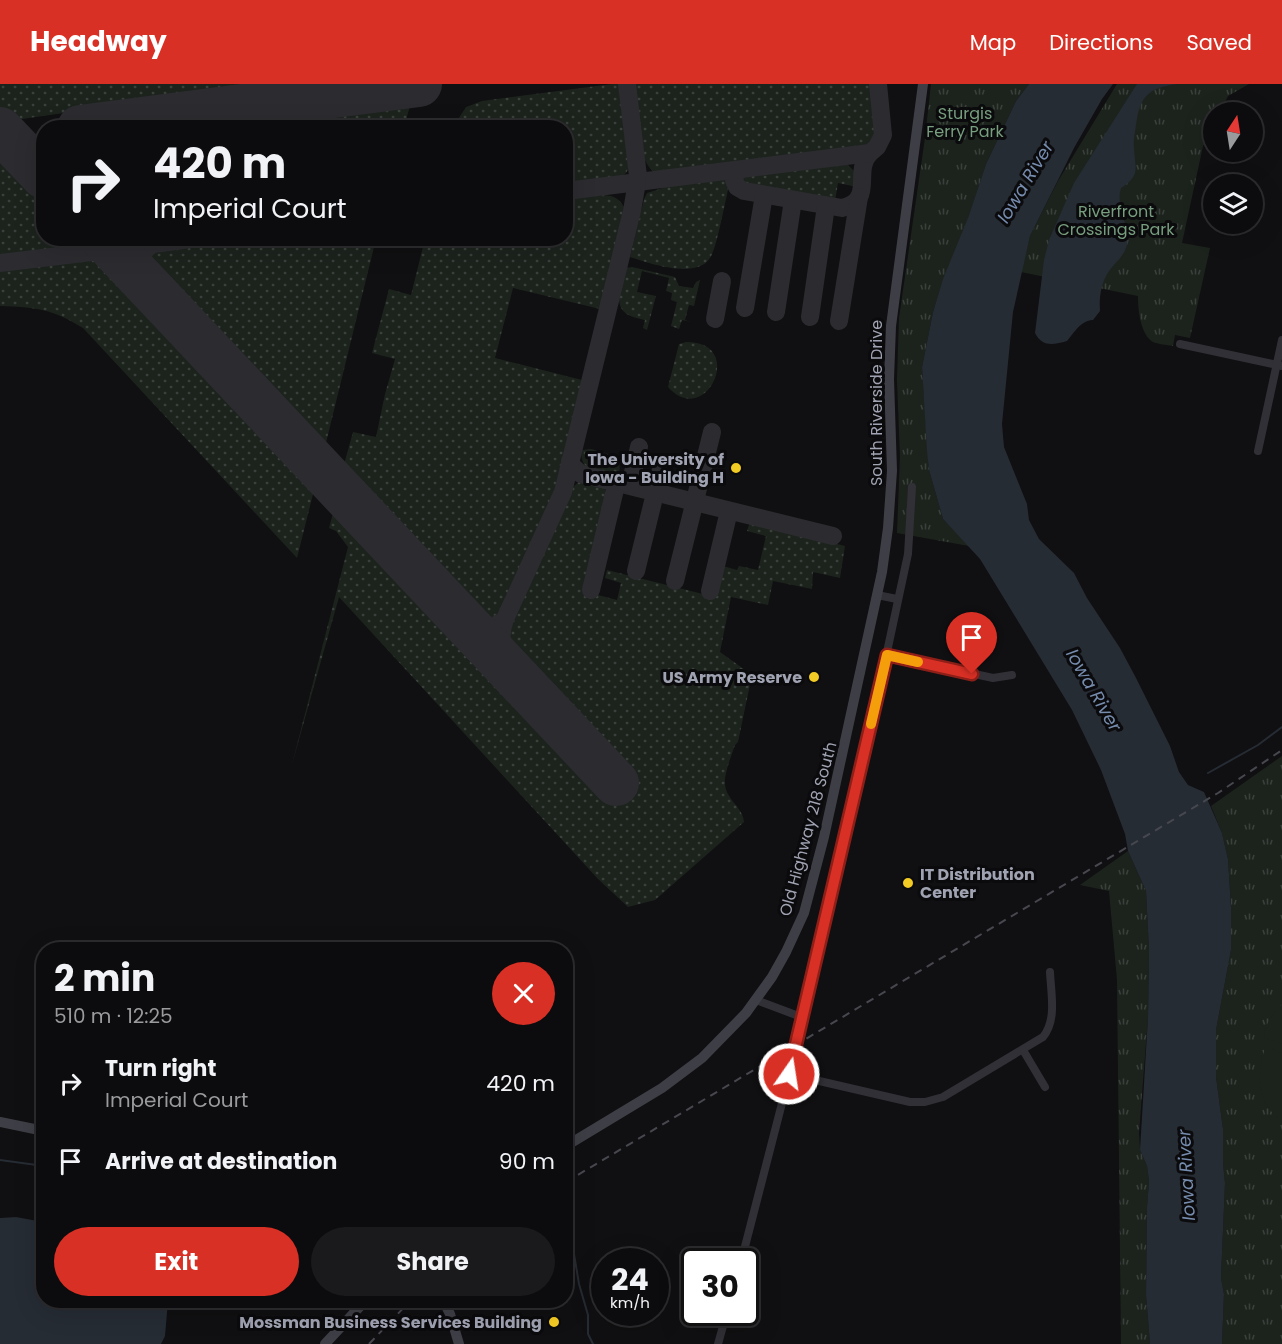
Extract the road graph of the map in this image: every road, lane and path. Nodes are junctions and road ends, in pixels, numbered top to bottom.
1 (923, 84) edge
2 (1282, 340) edge
3 (1180, 344) dead end
4 (1279, 366) edge
5 (1258, 451) dead end
6 (912, 487) dead end
7 (878, 595) junction
8 (897, 598) junction
9 (887, 655) junction
10 (1012, 675) dead end
11 (1050, 972) dead end
12 (756, 1000) junction
13 (804, 1018) junction
14 (1023, 1050) junction
15 (789, 1074) junction
16 (1045, 1087) dead end
17 (0, 1122) edge
18 (36, 1129) edge
19 (573, 1142) edge
20 (745, 1248) edge
21 (359, 1308) edge
22 (447, 1308) edge
23 (723, 1326) edge
24 (325, 1344) edge
25 (459, 1344) edge
26 (718, 1344) edge

1 - 7 main road, South Riverside Drive
2 - 4 street
3 - 4 street
4 - 5 street
6 - 8 street
7 - 8 street
7 - 12 main road, Old Highway 218 South
8 - 9 street
9 - 10 street
9 - 13 street
11 - 14 street
12 - 13 street
12 - 19 main road, Old Highway 218 South
13 - 15 street
14 - 15 street
14 - 16 street
15 - 20 street
17 - 18 main road
21 - 24 main road
22 - 25 main road
23 - 26 street

